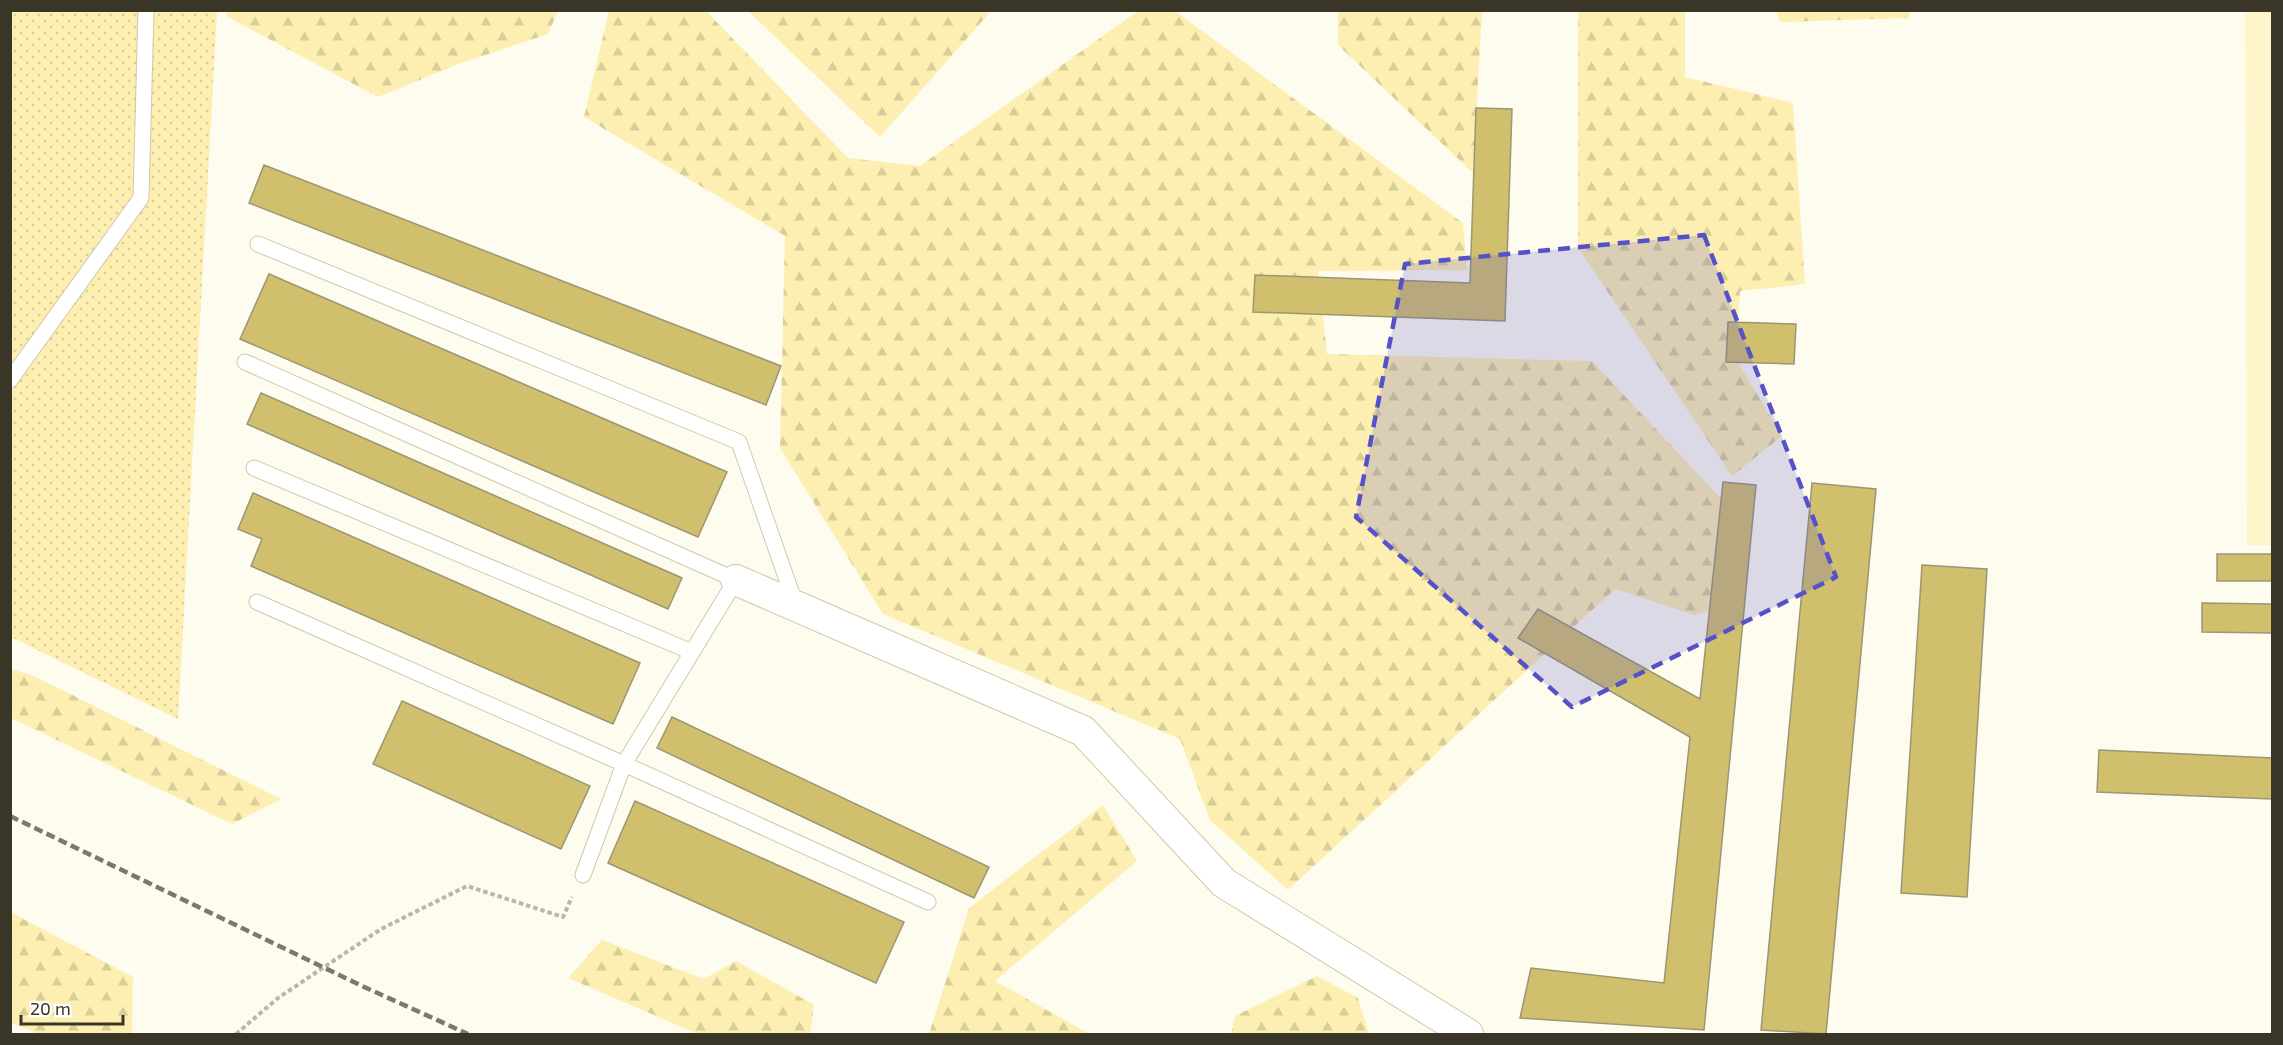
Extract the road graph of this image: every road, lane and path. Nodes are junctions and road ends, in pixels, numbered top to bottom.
1 (146, 10) edge
2 (258, 244) dead end
3 (245, 362) dead end
4 (10, 380) edge
5 (254, 468) dead end
6 (736, 580) junction
7 (257, 602) dead end
8 (796, 606) junction
9 (692, 652) junction
10 (624, 764) junction
11 (583, 875) joint
12 (928, 902) dead end
13 (236, 1035) edge
14 (1468, 1035) edge

1 - 4 lane
2 - 8 lane
3 - 6 lane
5 - 9 lane
6 - 8 street
6 - 9 lane
7 - 10 lane
8 - 14 street
9 - 10 lane
10 - 11 lane
10 - 12 lane
11 - 13 path

